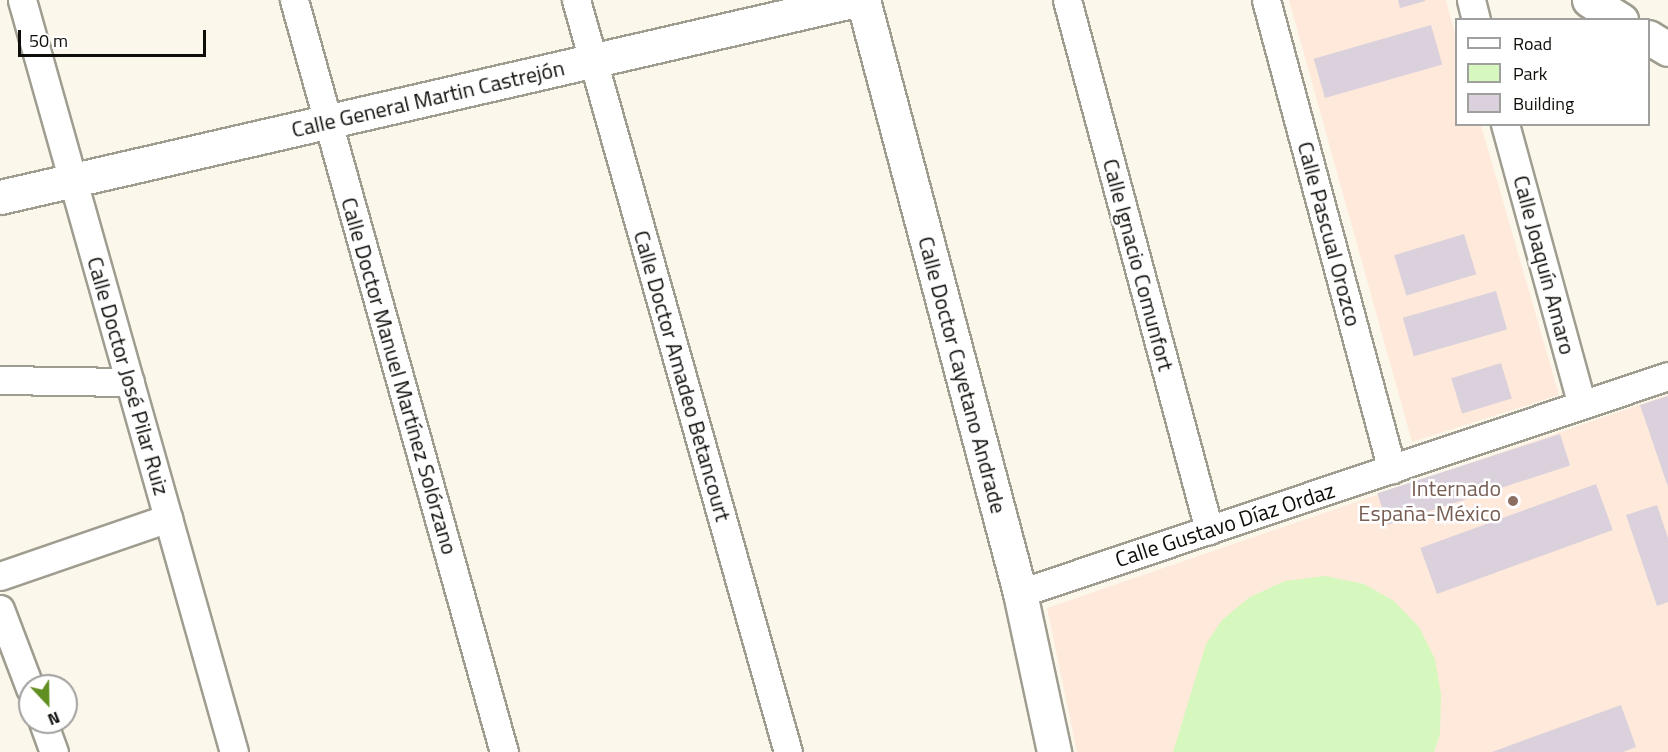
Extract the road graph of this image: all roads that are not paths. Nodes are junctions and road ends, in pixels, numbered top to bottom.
1 (22, 0) edge
2 (294, 0) edge
3 (576, 0) edge
4 (856, 0) edge
5 (863, 0) edge
6 (1067, 0) edge
7 (1266, 0) edge
8 (1470, 0) edge
9 (1589, 0) edge
10 (1475, 18) edge
11 (1618, 18) edge
12 (1650, 38) edge
13 (1668, 49) edge
14 (593, 61) junction
15 (328, 122) junction
16 (1506, 126) edge
17 (73, 180) junction
18 (0, 197) edge
19 (1668, 376) edge
20 (0, 380) edge
21 (130, 382) junction
22 (1582, 405) junction
23 (1392, 469) junction
24 (168, 518) junction
25 (1209, 530) junction
26 (0, 576) edge
27 (1020, 593) junction
28 (0, 609) edge
29 (25, 674) edge
30 (47, 734) edge
31 (54, 752) edge
32 (234, 752) edge
33 (504, 752) edge
34 (788, 752) edge
35 (1054, 752) edge

1 - 17 street, Calle Doctor José Pilar Ruiz
2 - 15 street, Calle Doctor Manuel Martínez Solórzano
3 - 14 street, Calle Doctor Amadeo Betancourt
4 - 14 street, Calle General Martin Castrejón
5 - 27 street, Calle Doctor Cayetano Andrade
6 - 25 street, Calle Ignacio Comunfort
7 - 23 street, Calle Pascual Orozco
8 - 10 street
9 - 11 street
12 - 13 street
14 - 15 street, Calle General Martin Castrejón
14 - 34 street, Calle Doctor Amadeo Betancourt
15 - 17 street, Calle General Martin Castrejón
15 - 33 street, Calle Doctor Manuel Martínez Solórzano
16 - 22 street, Calle Joaquín Amaro
17 - 18 street, Calle General Martin Castrejón
17 - 21 street, Calle Doctor José Pilar Ruiz
19 - 22 street, Calle Gustavo Díaz Ordaz
20 - 21 street
21 - 24 street, Calle Doctor José Pilar Ruiz
22 - 23 street, Calle Gustavo Díaz Ordaz
23 - 25 street, Calle Gustavo Díaz Ordaz
24 - 26 street
24 - 32 street, Calle Doctor José Pilar Ruiz
25 - 27 street, Calle Gustavo Díaz Ordaz
27 - 35 street, Calle Doctor Cayetano Andrade
28 - 29 street
30 - 31 street

